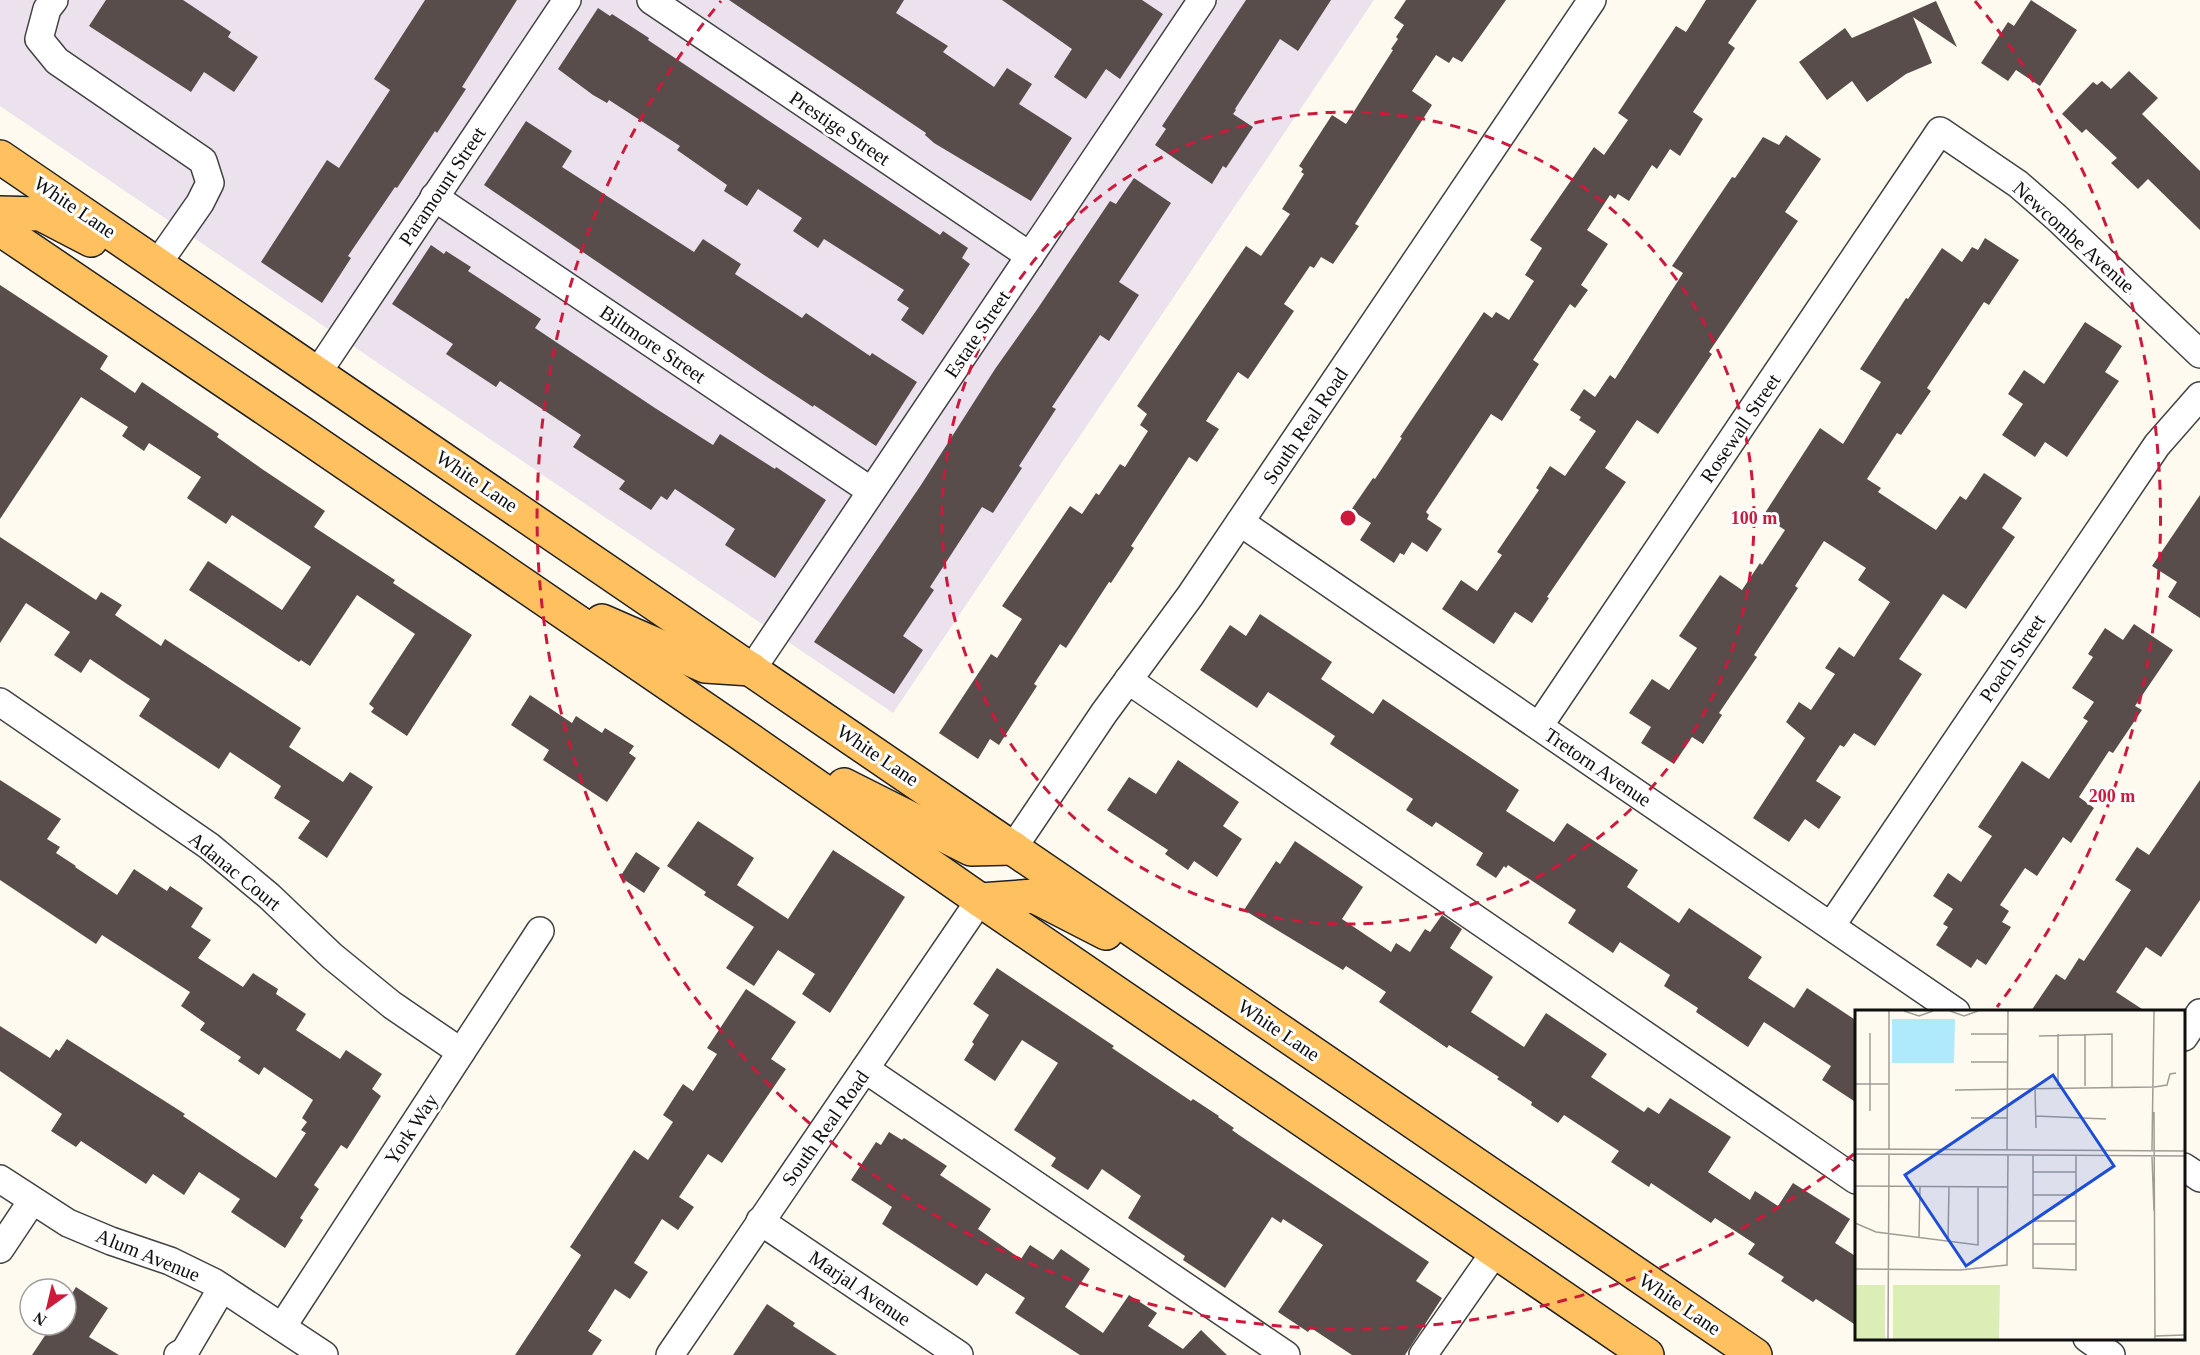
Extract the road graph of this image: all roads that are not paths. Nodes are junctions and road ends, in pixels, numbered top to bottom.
1 (54, 0) edge
2 (567, 0) edge
3 (651, 0) edge
4 (1202, 0) edge
5 (1592, 0) edge
6 (1940, 130) joint
7 (0, 157) edge
8 (434, 197) junction
9 (0, 213) edge
10 (0, 229) edge
11 (1030, 256) junction
12 (158, 263) junction
13 (236, 317) junction
14 (2200, 354) edge
15 (318, 372) junction
16 (2200, 396) edge
17 (871, 491) junction
18 (1240, 522) junction
19 (527, 587) junction
20 (752, 669) junction
21 (1128, 680) junction
22 (0, 702) edge
23 (1539, 726) junction
24 (740, 733) junction
25 (1013, 848) junction
26 (980, 900) junction
27 (1831, 926) junction
28 (540, 931) dead end
29 (1230, 997) junction
30 (1955, 1010) edge
31 (2200, 1013) edge
32 (2185, 1036) edge
33 (461, 1052) junction
34 (865, 1069) junction
35 (2185, 1168) edge
36 (2200, 1178) edge
37 (0, 1179) edge
38 (1855, 1179) edge
39 (32, 1201) junction
40 (760, 1221) junction
41 (0, 1249) edge
42 (1495, 1252) junction
43 (222, 1288) junction
44 (282, 1327) junction
45 (2090, 1340) edge
46 (178, 1355) edge
47 (324, 1355) edge
48 (670, 1355) edge
49 (959, 1355) edge
50 (1286, 1355) edge
51 (1423, 1355) edge
52 (1647, 1355) edge
53 (1755, 1355) edge
54 (2111, 1355) edge

1 - 12 street
2 - 8 street, Paramount Street
3 - 11 street, Prestige Street
4 - 11 street, Estate Street
5 - 18 street, South Real Road
6 - 14 street, Newcombe Avenue
6 - 23 street, Rosewall Street
7 - 12 main road, White Lane
8 - 15 street, Paramount Street
8 - 17 street, Biltmore Street
9 - 13 main road
10 - 19 main road
11 - 17 street, Estate Street
12 - 13 main road, White Lane
13 - 15 main road, White Lane
15 - 20 main road, White Lane
16 - 27 street, Poach Street
17 - 20 street, Estate Street
18 - 21 street, South Real Road
18 - 23 street, Tretorn Avenue
19 - 20 main road
19 - 24 main road
20 - 25 main road, White Lane
21 - 25 street, South Real Road
21 - 38 street
22 - 33 street, Adanac Court
23 - 27 street, Tretorn Avenue
24 - 25 main road
24 - 26 main road
25 - 29 main road, White Lane
26 - 29 main road
26 - 34 street, South Real Road
26 - 42 main road
27 - 30 street, Tretorn Avenue
28 - 33 street, York Way
29 - 53 main road, White Lane
31 - 32 street
33 - 44 street, York Way
34 - 40 street, South Real Road
34 - 50 street
35 - 36 street
37 - 39 street, Alum Avenue
39 - 41 street
39 - 43 street, Alum Avenue
40 - 48 street, South Real Road
40 - 49 street, Marjal Avenue
42 - 51 street
42 - 52 main road
43 - 44 street, Alum Avenue
43 - 46 street
44 - 47 street, Alum Avenue
45 - 54 street

